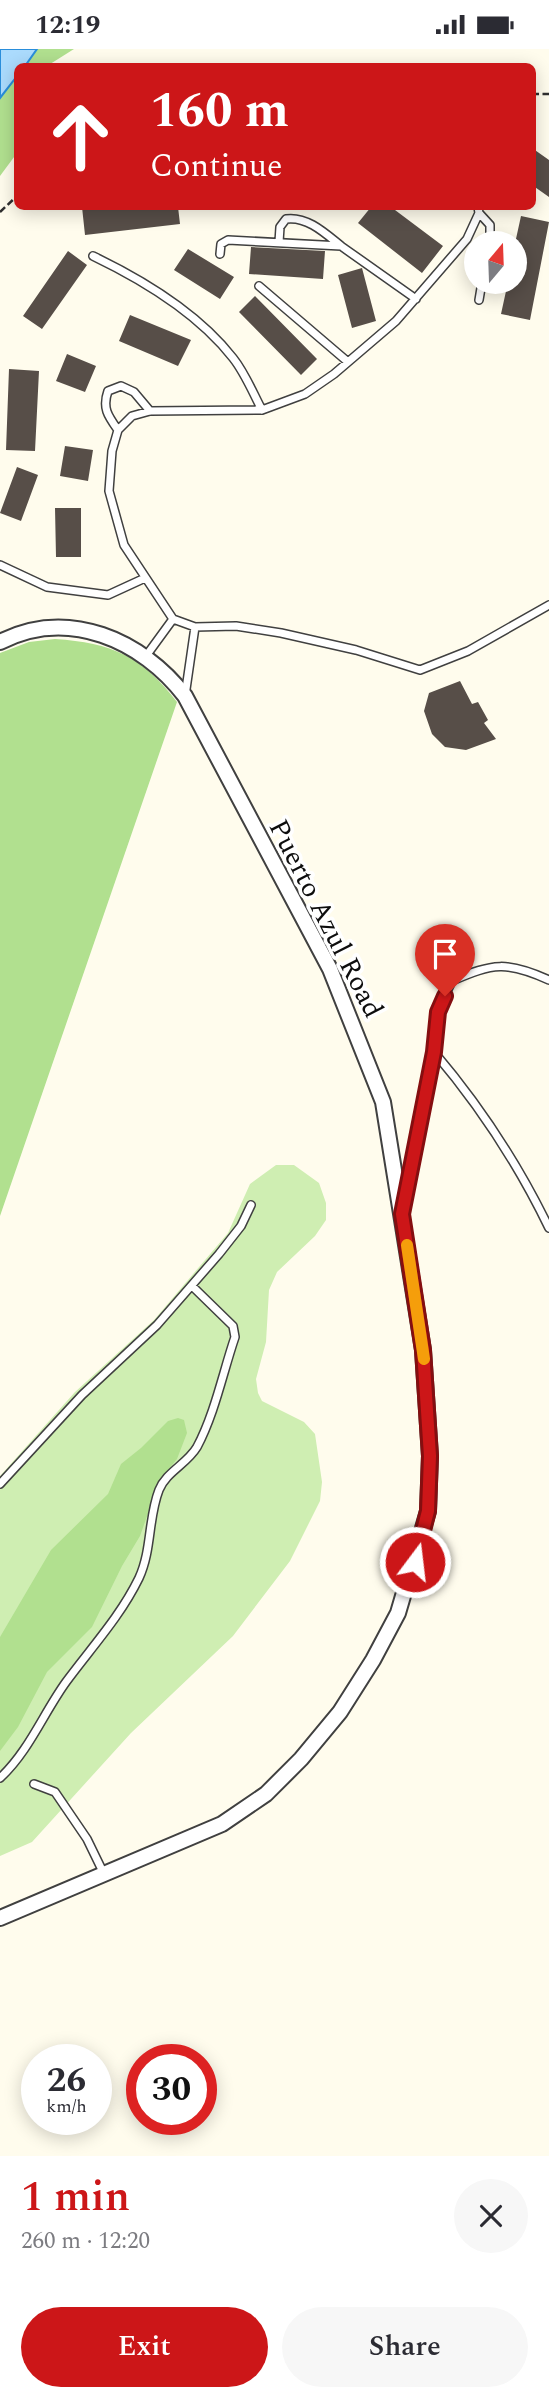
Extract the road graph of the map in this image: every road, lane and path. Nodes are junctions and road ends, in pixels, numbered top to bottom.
1 (14, 199) edge
2 (478, 210) edge
3 (0, 212) edge
4 (490, 231) edge
5 (279, 242) junction
6 (341, 246) junction
7 (220, 254) dead end
8 (93, 256) dead end
9 (259, 286) dead end
10 (480, 294) edge
11 (416, 299) junction
12 (479, 300) dead end
13 (348, 362) junction
14 (262, 410) junction
15 (150, 411) junction
16 (118, 430) junction
17 (0, 565) edge
18 (145, 578) junction
19 (549, 605) edge
20 (173, 619) junction
21 (195, 627) junction
22 (0, 642) edge
23 (146, 656) junction
24 (185, 697) junction
25 (549, 980) edge
26 (434, 1052) junction
27 (251, 1205) dead end
28 (402, 1214) junction
29 (549, 1227) edge
30 (192, 1286) junction
31 (0, 1484) edge
32 (0, 1778) edge
33 (34, 1784) dead end
34 (104, 1874) junction
35 (0, 1918) edge

1 - 3 path
2 - 4 lane
2 - 11 lane
5 - 6 lane
5 - 6 lane
5 - 7 lane
6 - 11 lane
8 - 14 lane
9 - 13 lane
10 - 12 lane
11 - 13 lane
13 - 14 lane
14 - 15 lane
15 - 16 lane
15 - 16 lane
16 - 18 lane
17 - 18 lane
18 - 20 lane
19 - 21 lane
20 - 21 lane
20 - 23 lane
21 - 24 lane
22 - 23 street, Puerto Azul Road
23 - 24 street, Puerto Azul Road
24 - 28 street, Puerto Azul Road
25 - 26 lane
26 - 28 lane
26 - 29 lane
27 - 30 lane
28 - 34 street, Puerto Azul Road
30 - 31 lane
30 - 32 lane
33 - 34 lane
34 - 35 street, Puerto Azul Road

